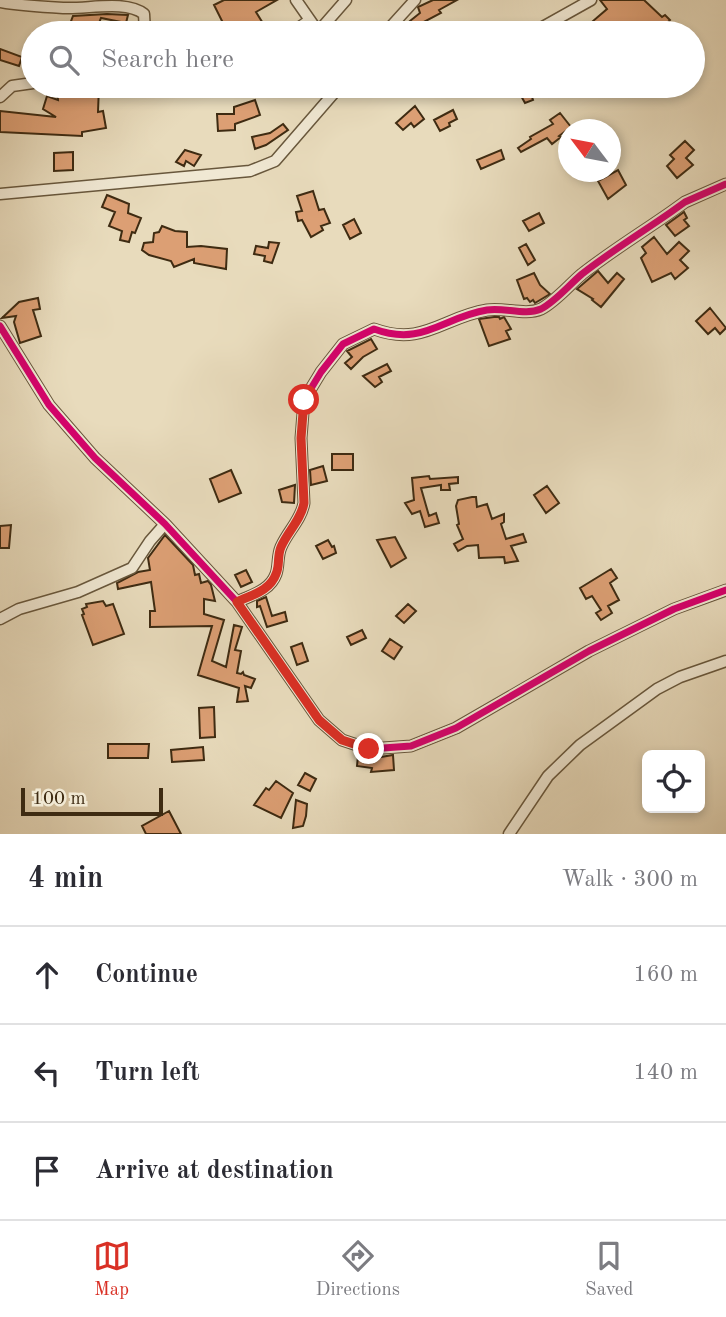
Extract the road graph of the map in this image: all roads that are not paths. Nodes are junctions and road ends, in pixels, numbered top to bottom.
1 (296, 0) edge
2 (346, 0) edge
3 (415, 0) edge
4 (591, 0) edge
5 (0, 2) edge
6 (310, 20) edge
7 (144, 21) edge
8 (328, 21) edge
9 (396, 21) edge
10 (556, 21) edge
11 (21, 85) edge
12 (0, 97) edge
13 (330, 98) edge
14 (726, 184) edge
15 (0, 194) edge
16 (0, 326) edge
17 (165, 524) junction
18 (726, 590) edge
19 (237, 602) junction
20 (0, 619) edge
21 (726, 661) edge
22 (509, 834) edge

1 - 6 street
2 - 8 street
3 - 9 street
4 - 10 street
5 - 7 street
11 - 12 street
13 - 15 street
14 - 19 street
16 - 17 street
17 - 19 street
17 - 20 street
18 - 19 street
21 - 22 street

